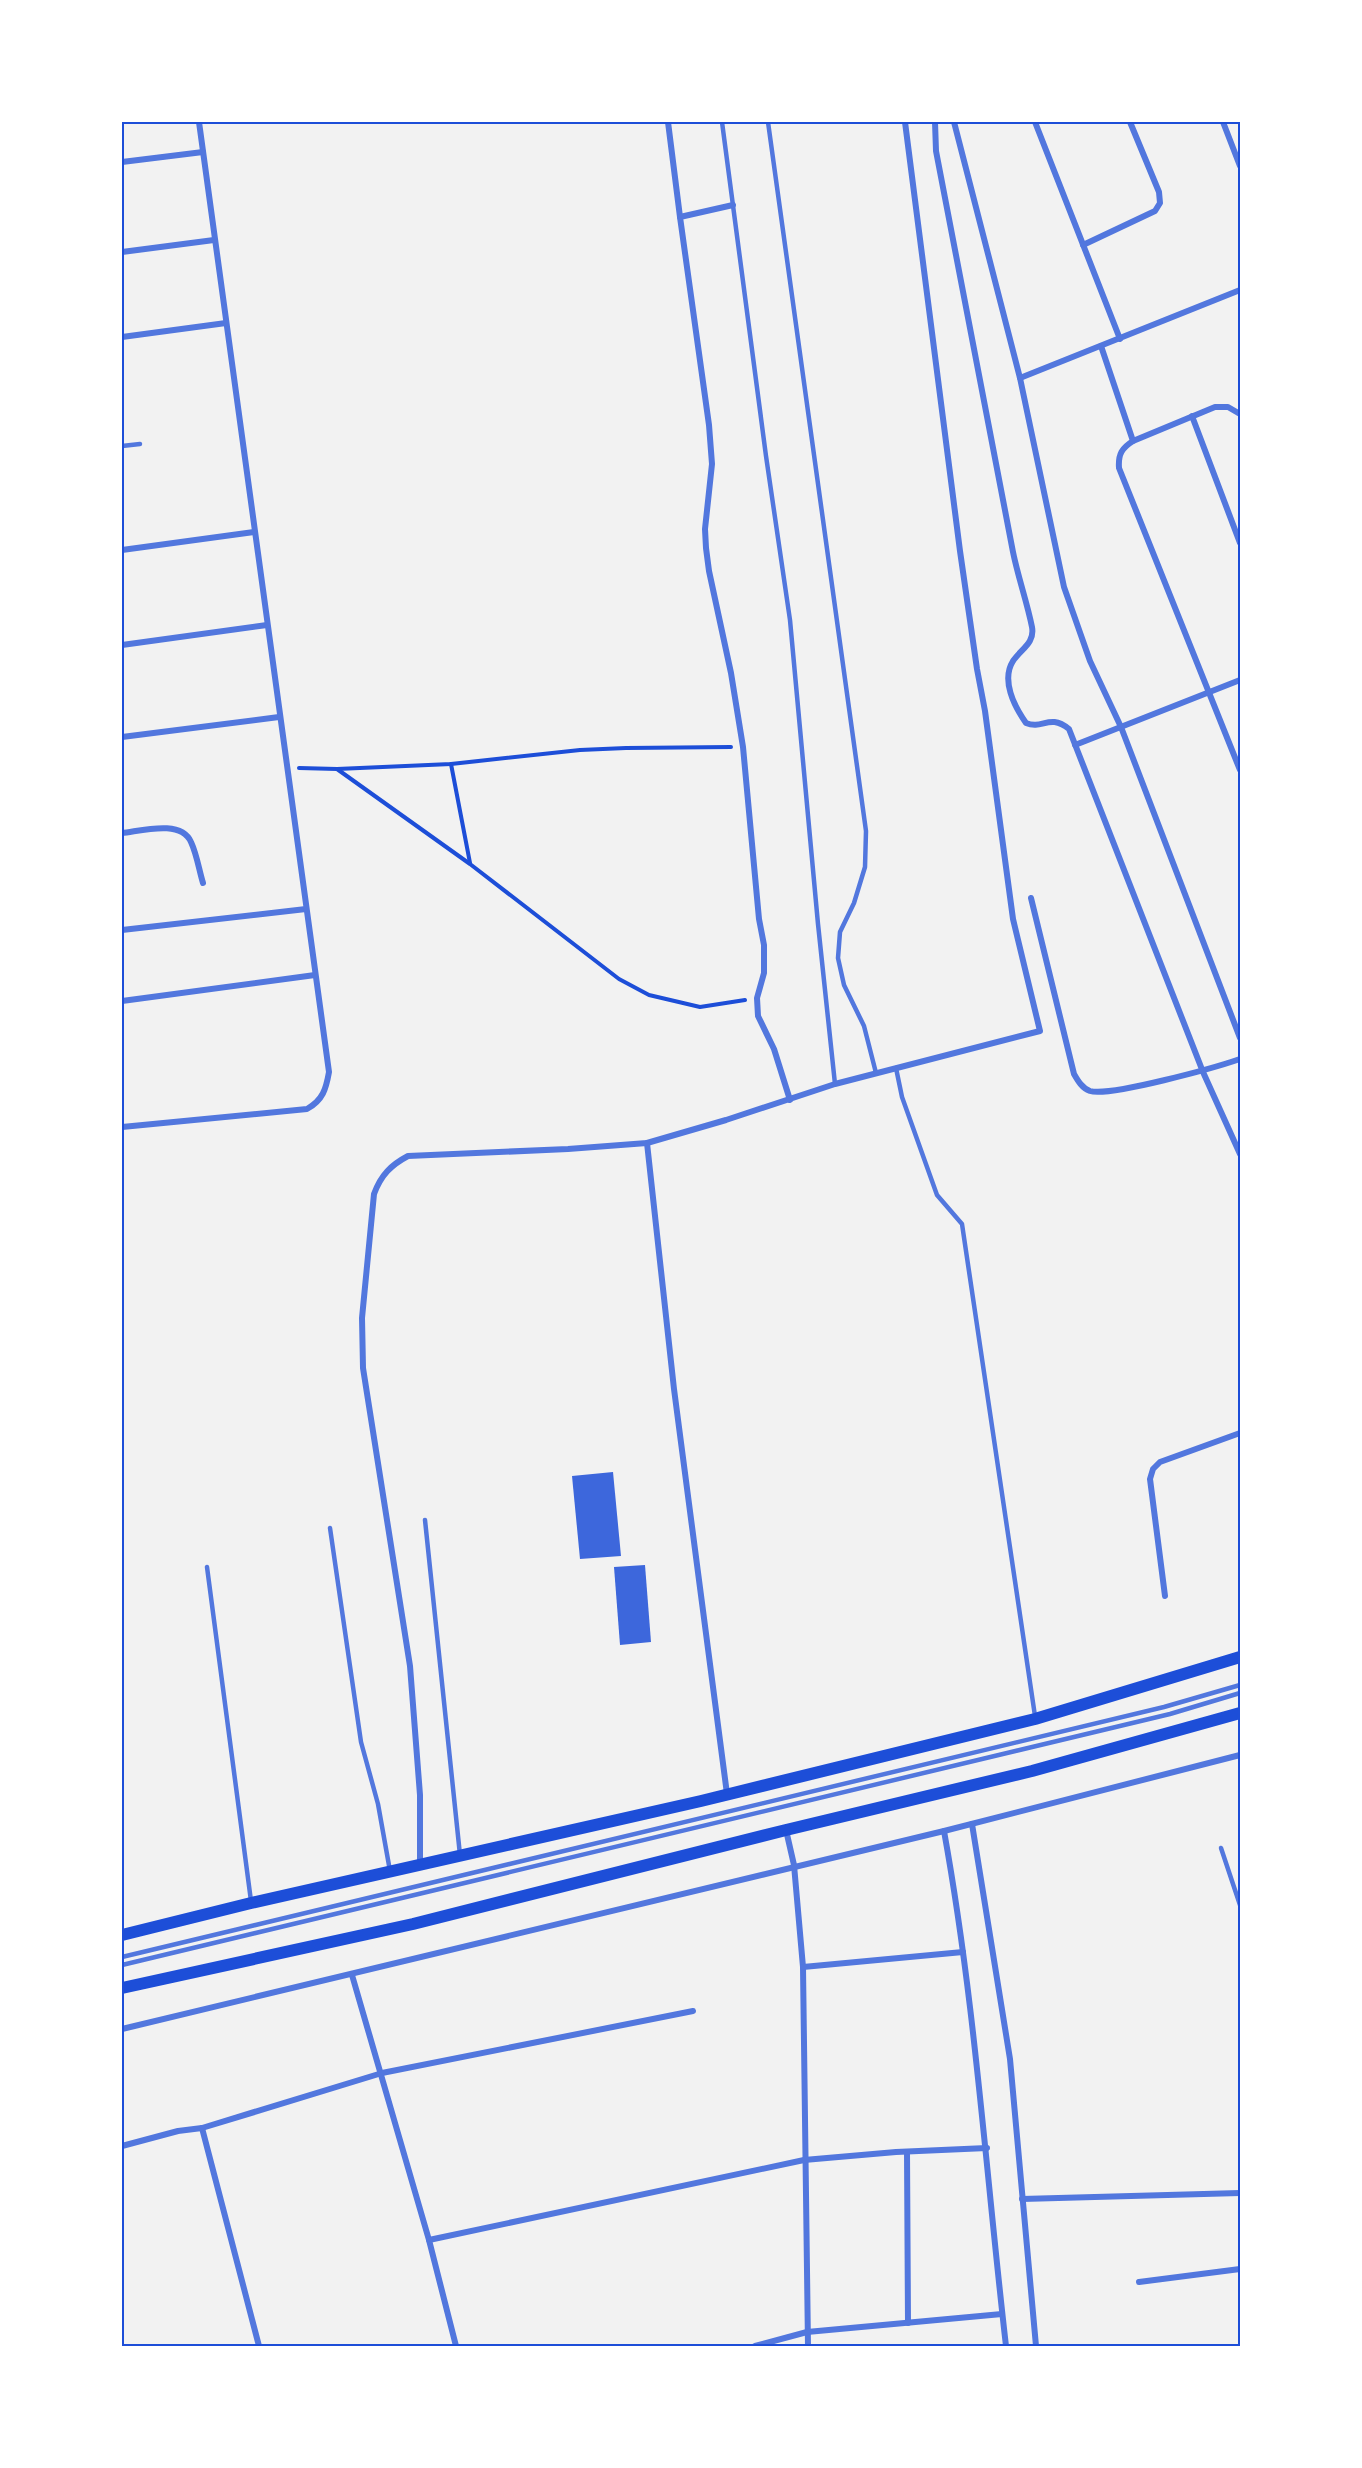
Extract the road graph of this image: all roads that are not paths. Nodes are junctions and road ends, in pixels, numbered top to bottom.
1 (199, 122) edge
2 (668, 122) edge
3 (722, 122) edge
4 (768, 122) edge
5 (905, 122) edge
6 (934, 122) edge
7 (954, 122) edge
8 (1035, 122) edge
9 (1130, 122) edge
10 (1222, 122) edge
11 (203, 152) junction
12 (122, 162) edge
13 (1240, 166) edge
14 (733, 205) junction
15 (680, 217) junction
16 (214, 240) junction
17 (1083, 245) junction
18 (122, 252) edge
19 (1240, 290) edge
20 (226, 323) junction
21 (122, 337) edge
22 (1120, 339) junction
23 (1101, 346) junction
24 (1020, 378) junction
25 (1240, 414) edge
26 (1192, 416) junction
27 (1133, 441) junction
28 (140, 444) dead end
29 (122, 446) edge
30 (254, 532) junction
31 (1240, 543) edge
32 (122, 550) edge
33 (267, 625) junction
34 (122, 645) edge
35 (1240, 680) edge
36 (1209, 692) junction
37 (279, 717) junction
38 (1121, 727) junction
39 (122, 737) edge
40 (1075, 745) junction
41 (1240, 770) edge
42 (122, 833) edge
43 (203, 883) dead end
44 (1031, 898) dead end
45 (306, 909) junction
46 (122, 930) edge
47 (315, 975) junction
48 (122, 1001) edge
49 (1240, 1038) edge
50 (1240, 1059) edge
51 (896, 1068) junction
52 (1203, 1072) junction
53 (876, 1073) junction
54 (836, 1084) junction
55 (790, 1100) junction
56 (122, 1127) edge
57 (647, 1143) junction
58 (1240, 1154) edge
59 (1240, 1433) edge
60 (425, 1520) dead end
61 (330, 1528) dead end
62 (207, 1568) dead end
63 (1165, 1596) dead end
64 (1240, 1657) edge
65 (1240, 1685) edge
66 (1240, 1693) edge
67 (1240, 1713) edge
68 (1035, 1719) junction
69 (1240, 1755) edge
70 (727, 1795) junction
71 (972, 1824) junction
72 (786, 1830) junction
73 (944, 1831) junction
74 (1221, 1848) dead end
75 (460, 1857) junction
76 (794, 1865) junction
77 (420, 1866) junction
78 (390, 1873) junction
79 (251, 1903) junction
80 (1240, 1905) edge
81 (122, 1935) edge
82 (963, 1952) junction
83 (122, 1957) edge
84 (122, 1965) edge
85 (803, 1967) junction
86 (352, 1975) junction
87 (122, 1988) edge
88 (693, 2010) dead end
89 (122, 2029) edge
90 (382, 2073) junction
91 (202, 2128) junction
92 (122, 2146) edge
93 (987, 2148) junction
94 (907, 2152) junction
95 (804, 2160) junction
96 (1240, 2193) edge
97 (1022, 2199) junction
98 (429, 2240) junction
99 (1240, 2269) edge
100 (1139, 2282) dead end
101 (1002, 2314) junction
102 (908, 2322) junction
103 (807, 2332) junction
104 (259, 2346) edge
105 (456, 2346) edge
106 (755, 2346) edge
107 (808, 2346) edge
108 (1006, 2346) edge
109 (1036, 2346) edge

1 - 11 street
2 - 15 street
3 - 14 lane
4 - 53 lane
5 - 51 street
6 - 40 street
7 - 24 street
8 - 17 street
9 - 17 street
10 - 13 street
11 - 12 street
11 - 16 street
14 - 15 street
14 - 54 lane
15 - 55 street
16 - 18 street
16 - 20 street
17 - 22 street
19 - 22 street
20 - 21 street
20 - 30 street
22 - 23 street
23 - 24 street
23 - 27 street
24 - 38 street
25 - 26 street
26 - 27 street
26 - 31 street
27 - 36 street
28 - 29 lane
30 - 32 street
30 - 33 street
33 - 34 street
33 - 37 street
35 - 36 street
36 - 38 street
36 - 41 street
37 - 39 street
37 - 45 street
38 - 40 street
38 - 49 street
40 - 52 street
42 - 43 street
44 - 52 street
45 - 46 street
45 - 47 street
47 - 48 street
47 - 56 street
50 - 52 street
51 - 53 street
51 - 68 lane
52 - 58 street
53 - 54 street
54 - 55 street
55 - 57 street
57 - 70 street
57 - 77 street
59 - 63 street
60 - 75 lane
61 - 78 lane
62 - 79 lane
64 - 68 main road
65 - 83 lane
66 - 84 lane
67 - 72 main road
68 - 70 main road
69 - 71 street
70 - 75 main road
71 - 73 street
71 - 97 street
72 - 76 street
72 - 87 main road
73 - 76 street
73 - 82 street
74 - 80 lane
75 - 77 main road
76 - 85 street
76 - 86 street
77 - 78 main road
78 - 79 main road
79 - 81 main road
82 - 85 street
82 - 93 street
85 - 95 street
86 - 89 street
86 - 90 street
88 - 90 street
90 - 91 street
90 - 98 street
91 - 92 street
91 - 104 street
93 - 94 street
93 - 101 street
94 - 95 street
94 - 102 street
95 - 98 street
95 - 103 street
96 - 97 street
97 - 109 street
98 - 105 street
99 - 100 street
101 - 102 street
101 - 108 street
102 - 103 street
103 - 106 street
103 - 107 street

